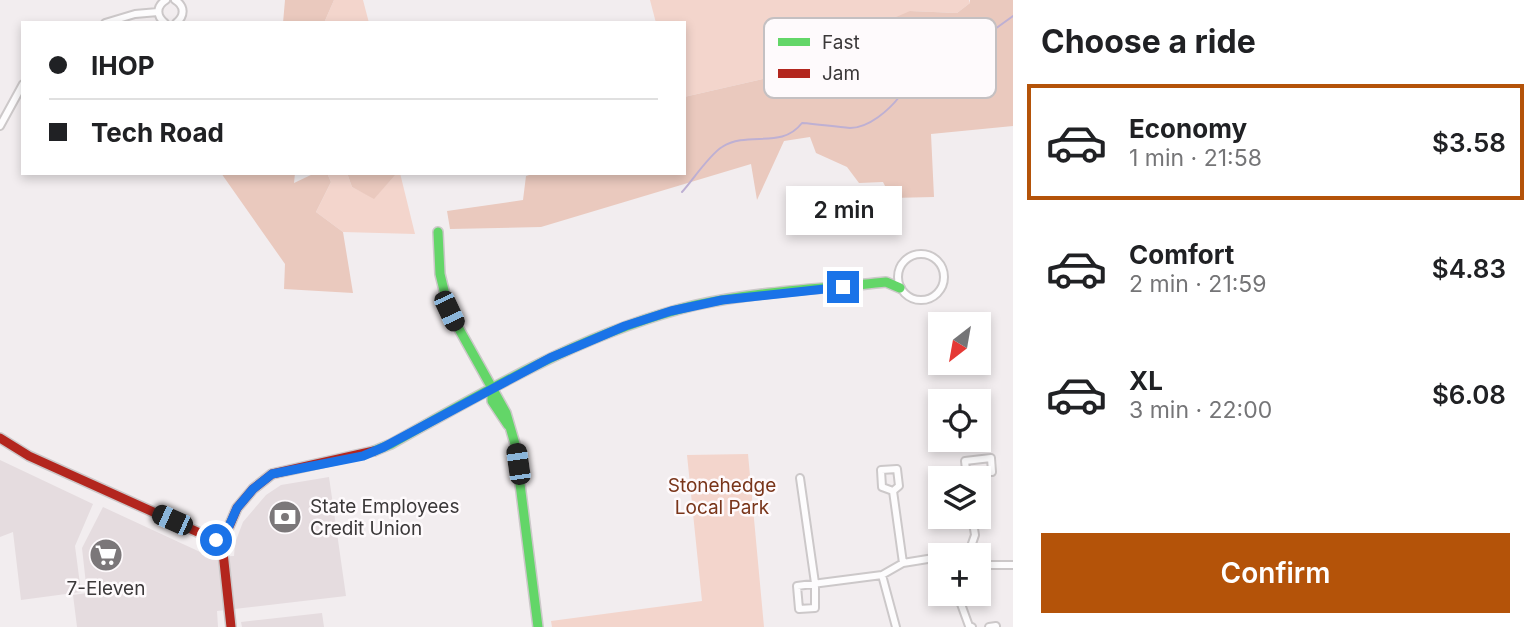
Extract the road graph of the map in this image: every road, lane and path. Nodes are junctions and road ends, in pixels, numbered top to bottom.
1 (166, 0) edge
2 (175, 0) edge
3 (158, 12) junction
4 (112, 21) edge
5 (162, 21) edge
6 (178, 21) edge
7 (21, 88) edge
8 (0, 126) edge
9 (438, 232) dead end
10 (898, 270) junction
11 (886, 282) junction
12 (900, 288) junction
13 (492, 390) junction
14 (0, 438) edge
15 (967, 476) edge
16 (800, 478) dead end
17 (893, 491) dead end
18 (222, 542) junction
19 (928, 558) edge
20 (903, 563) junction
21 (991, 565) edge
22 (1012, 565) edge
23 (882, 575) junction
24 (815, 583) junction
25 (962, 606) edge
26 (996, 626) edge
27 (232, 627) edge
28 (538, 627) edge
29 (896, 627) edge
30 (972, 627) edge
31 (989, 627) edge

1 - 3 street
2 - 6 street
3 - 4 street
3 - 5 street
7 - 8 street
9 - 13 street
10 - 11 street
10 - 12 street
10 - 12 street
11 - 12 street
11 - 13 street
13 - 18 street
13 - 28 street
14 - 18 street
15 - 15 street
16 - 24 street
17 - 20 street
18 - 27 street
19 - 20 street
20 - 23 street
21 - 22 street
23 - 24 street
23 - 29 street
24 - 24 street
25 - 30 street
26 - 31 street

